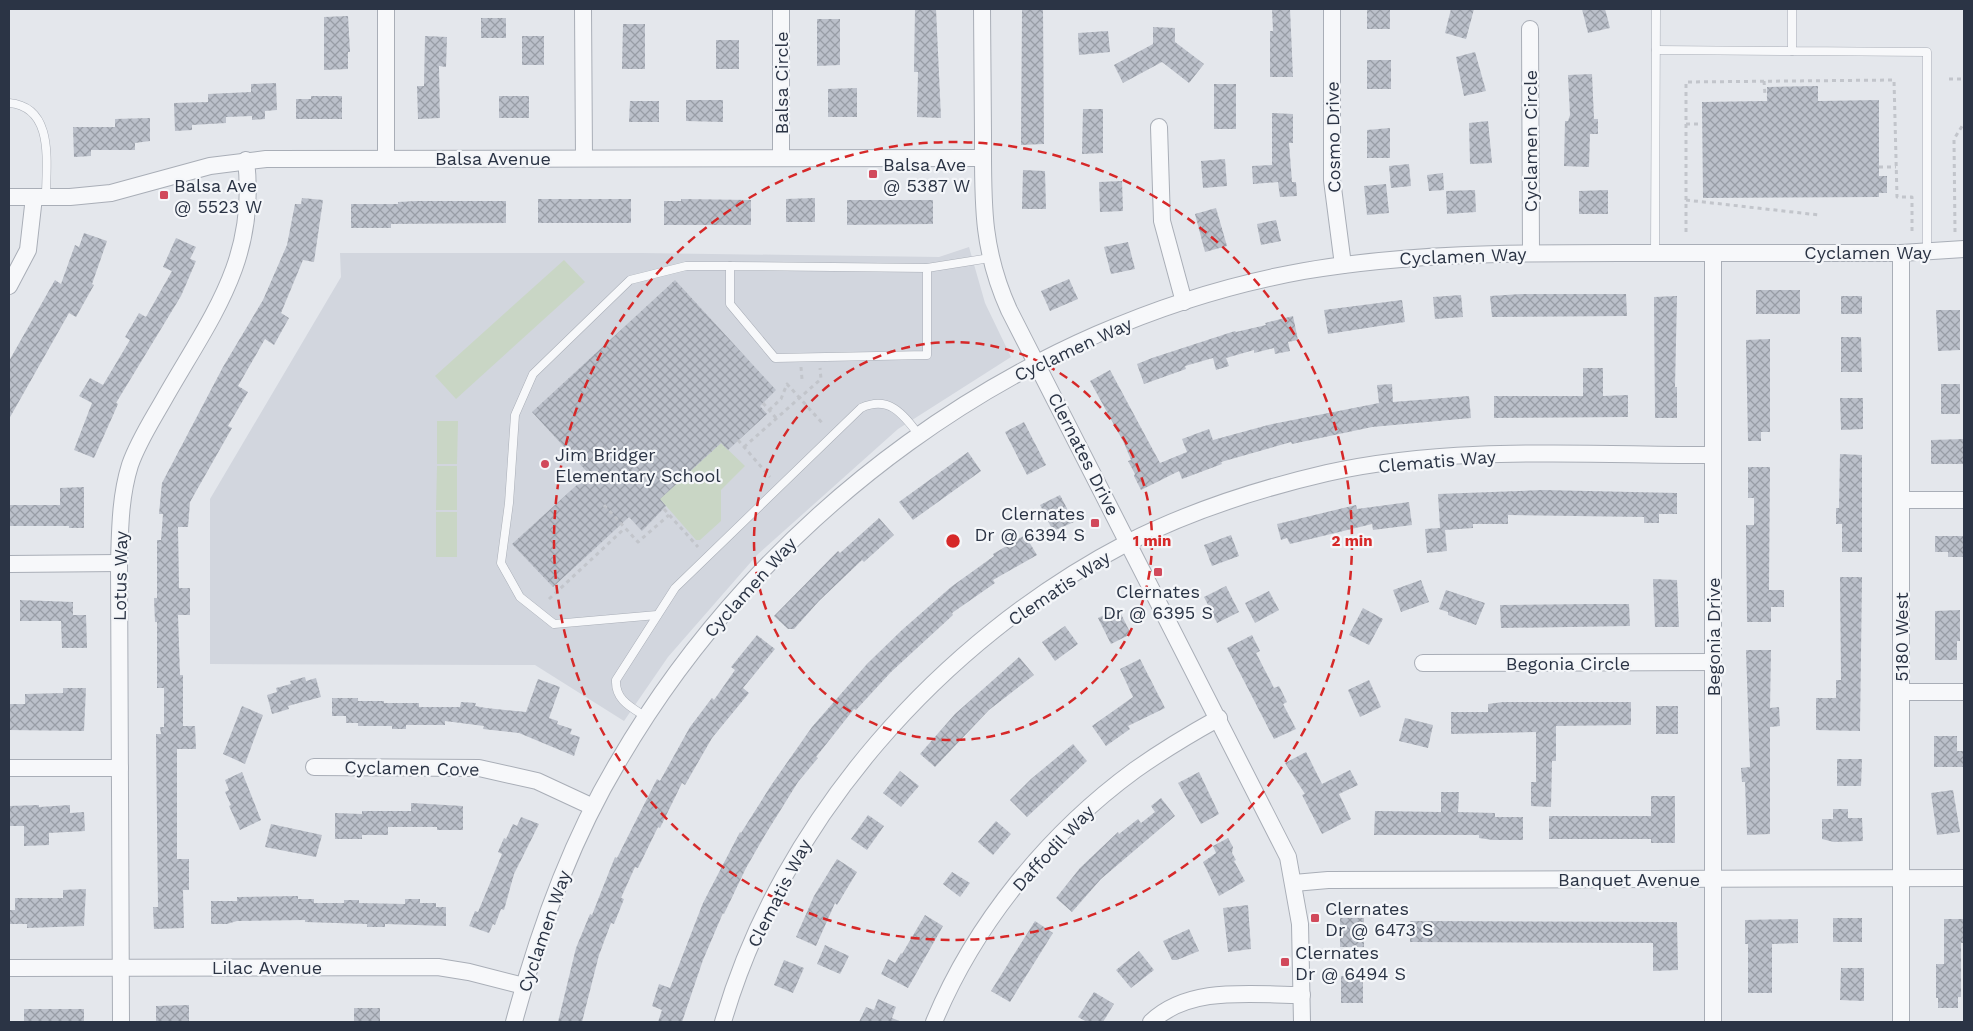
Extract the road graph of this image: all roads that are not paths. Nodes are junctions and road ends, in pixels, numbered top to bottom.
1 (386, 9) edge
2 (584, 9) edge
3 (781, 9) edge
4 (982, 9) edge
5 (1332, 9) edge
6 (1656, 9) edge
7 (1792, 9) edge
8 (1530, 30) dead end
9 (1656, 50) junction
10 (1792, 51) junction
11 (9, 103) edge
12 (1159, 127) dead end
13 (386, 158) junction
14 (584, 158) junction
15 (781, 158) junction
16 (983, 158) junction
17 (246, 160) junction
18 (9, 197) edge
19 (40, 197) junction
20 (1964, 249) edge
21 (1927, 252) junction
22 (1530, 253) junction
23 (1654, 253) junction
24 (1712, 253) junction
25 (1900, 253) junction
26 (990, 258) junction
27 (1343, 265) junction
28 (730, 266) junction
29 (927, 268) junction
30 (9, 286) edge
31 (1184, 302) junction
32 (1038, 364) junction
33 (919, 435) junction
34 (1712, 455) junction
35 (1901, 500) junction
36 (1964, 500) edge
37 (1129, 542) junction
38 (119, 563) junction
39 (9, 564) edge
40 (657, 615) junction
41 (1713, 662) junction
42 (1422, 663) dead end
43 (1901, 692) junction
44 (1964, 692) edge
45 (646, 717) junction
46 (1218, 718) junction
47 (314, 767) dead end
48 (9, 768) edge
49 (120, 768) junction
50 (594, 807) junction
51 (1901, 878) junction
52 (1964, 878) edge
53 (1713, 879) junction
54 (1294, 883) junction
55 (9, 968) edge
56 (120, 968) junction
57 (524, 986) junction
58 (1302, 995) junction
59 (121, 1022) edge
60 (514, 1022) edge
61 (723, 1022) edge
62 (934, 1022) edge
63 (1151, 1022) edge
64 (1302, 1022) edge
65 (1713, 1022) edge
66 (1901, 1022) edge

1 - 13 street
2 - 14 street
3 - 15 street, Balsa Circle
4 - 16 street, Clernates Drive
5 - 27 street, Cosmo Drive
6 - 9 lane
7 - 10 lane
8 - 22 street, Cyclamen Circle
9 - 10 lane
9 - 23 lane
10 - 21 lane
11 - 19 lane
12 - 31 street
13 - 14 street, Balsa Avenue
13 - 17 street, Balsa Avenue
14 - 15 street, Balsa Avenue
15 - 16 street, Balsa Avenue
16 - 26 street, Clernates Drive
17 - 19 street, Balsa Avenue
17 - 38 street, Lotus Way
18 - 19 street, Balsa Avenue
19 - 30 street
20 - 21 street, Cyclamen Way
21 - 25 street, Cyclamen Way
22 - 23 street, Cyclamen Way
22 - 27 street, Cyclamen Way
23 - 24 street, Cyclamen Way
24 - 25 street, Cyclamen Way
24 - 34 street, Begonia Drive
25 - 35 street, 5180 West
26 - 29 lane
26 - 32 street, Clernates Drive
27 - 31 street, Cyclamen Way
28 - 29 lane
28 - 29 lane
28 - 40 lane
31 - 32 street, Cyclamen Way
32 - 33 street, Cyclamen Way
32 - 37 street, Clernates Drive
33 - 40 lane
33 - 45 street, Cyclamen Way
34 - 37 street, Clematis Way
34 - 41 street, Begonia Drive
35 - 36 street
35 - 43 street, 5180 West
37 - 46 street, Clernates Drive
37 - 61 street, Clematis Way
38 - 39 street
38 - 49 street, Lotus Way
40 - 45 lane
41 - 42 street, Begonia Circle
41 - 53 street, Begonia Drive
43 - 44 street
43 - 51 street, 5180 West
45 - 50 street, Cyclamen Way
46 - 54 street, Clernates Drive
46 - 62 street, Daffodil Way
47 - 50 street, Cyclamen Cove
48 - 49 street
49 - 56 street, Lotus Way
50 - 57 street, Cyclamen Way
51 - 52 street, Banquet Avenue
51 - 53 street, Banquet Avenue
51 - 66 street, 5180 West
53 - 54 street, Banquet Avenue
53 - 65 street, Begonia Drive
54 - 58 street, Clernates Drive
55 - 56 street, Lilac Avenue
56 - 57 street, Lilac Avenue
56 - 59 street, Lotus Way
57 - 60 street, Cyclamen Way
58 - 63 street
58 - 64 street, Clernates Drive

